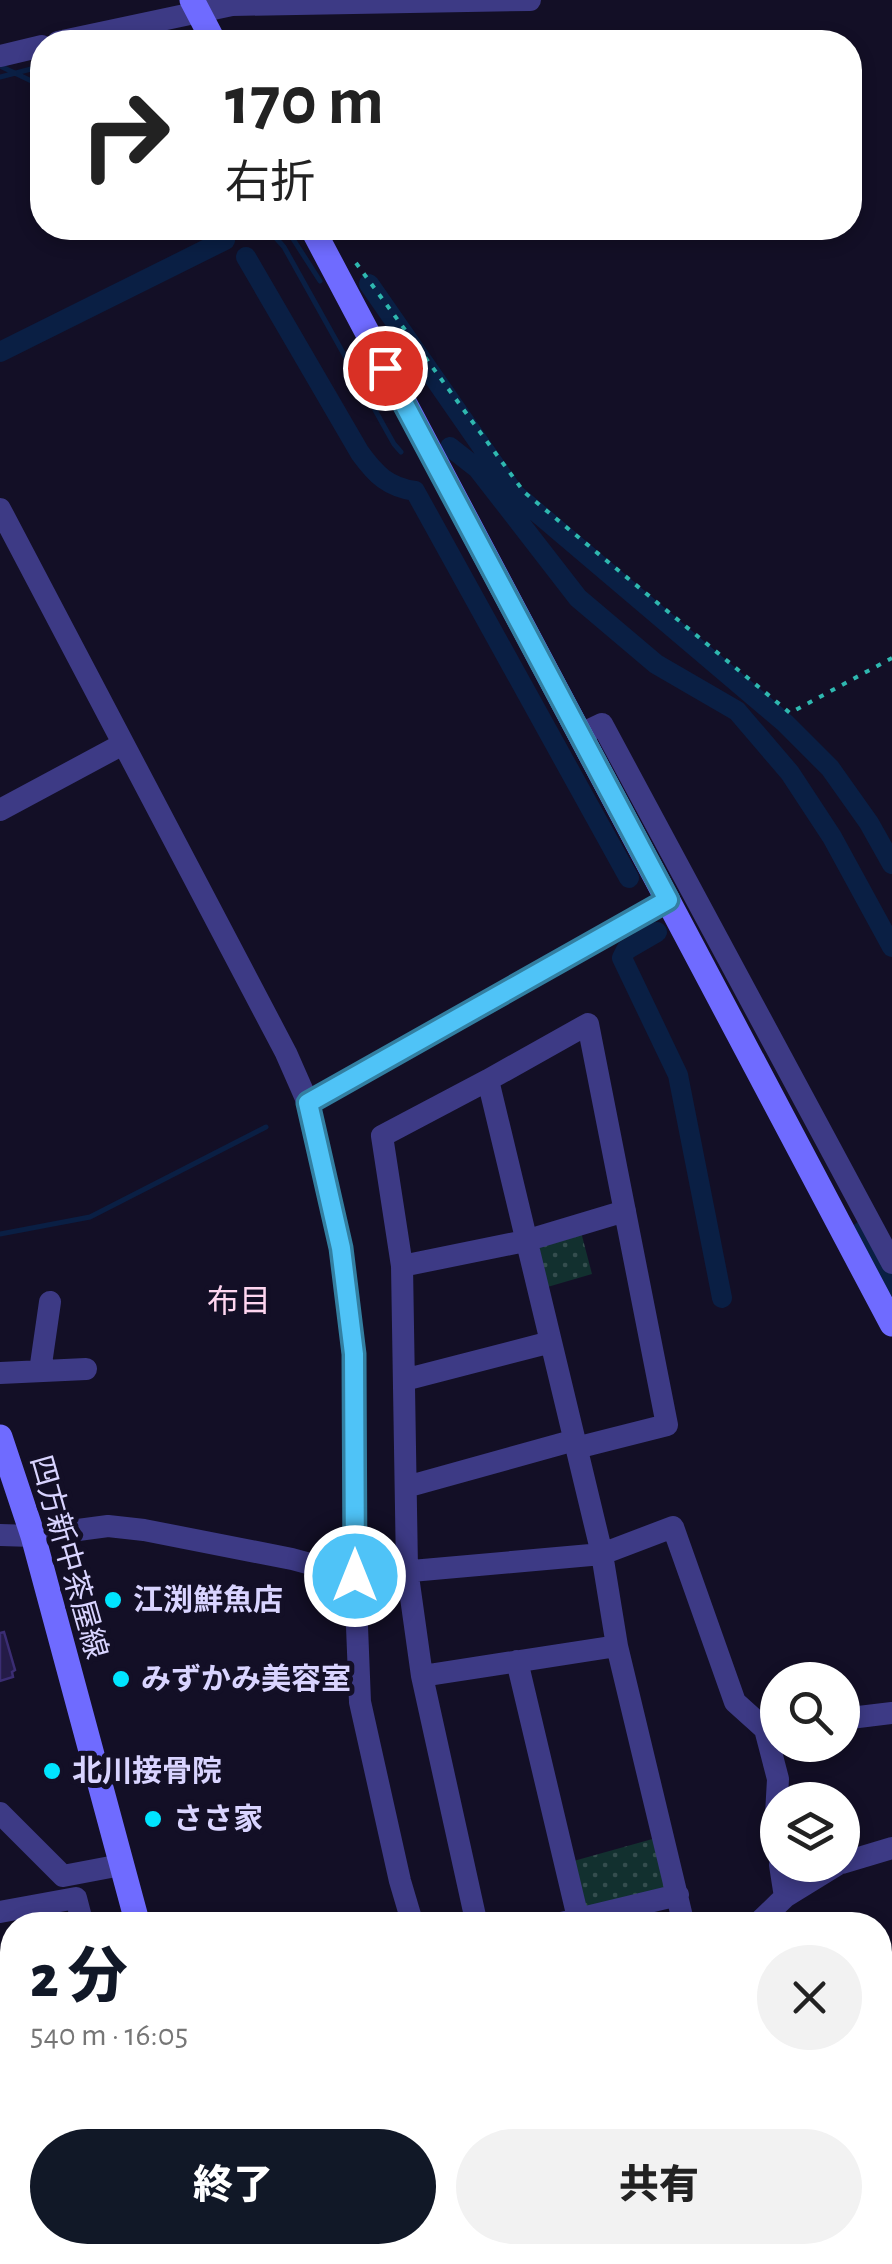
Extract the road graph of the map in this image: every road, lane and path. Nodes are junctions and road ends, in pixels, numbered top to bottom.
1 (530, 0) edge
2 (231, 3) edge
3 (195, 6) edge
4 (104, 30) edge
5 (208, 30) edge
6 (30, 49) edge
7 (2, 55) edge
8 (318, 240) edge
9 (350, 255) dead end
10 (0, 509) edge
11 (892, 658) edge
12 (579, 735) junction
13 (124, 744) junction
14 (0, 810) edge
15 (668, 900) junction
16 (488, 1080) junction
17 (308, 1103) junction
18 (625, 1211) junction
19 (525, 1241) junction
20 (892, 1263) edge
21 (402, 1266) junction
22 (50, 1302) dead end
23 (892, 1324) edge
24 (551, 1342) junction
25 (86, 1369) dead end
26 (40, 1371) junction
27 (0, 1373) edge
28 (404, 1380) junction
29 (0, 1437) edge
30 (576, 1444) junction
31 (406, 1487) junction
32 (0, 1536) edge
33 (33, 1536) junction
34 (602, 1554) junction
35 (407, 1570) junction
36 (355, 1576) junction
37 (617, 1646) junction
38 (517, 1661) junction
39 (422, 1676) junction
40 (892, 1713) edge
41 (860, 1717) edge
42 (760, 1721) edge
43 (0, 1812) edge
44 (892, 1848) edge
45 (860, 1858) edge
46 (121, 1864) junction
47 (63, 1876) junction
48 (783, 1882) edge
49 (810, 1882) edge
50 (678, 1895) junction
51 (785, 1897) junction
52 (76, 1898) junction
53 (0, 1912) edge
54 (80, 1912) edge
55 (134, 1912) edge
56 (409, 1912) edge
57 (474, 1912) edge
58 (577, 1912) edge
59 (604, 1912) edge
60 (681, 1912) edge
61 (769, 1912) edge

1 - 2 street
2 - 3 street
3 - 4 street
3 - 5 street
6 - 7 street
8 - 12 street
9 - 11 path
10 - 13 street
12 - 15 street
12 - 20 street
13 - 14 street
13 - 17 street
15 - 17 street
15 - 23 street
16 - 18 street
16 - 19 street
16 - 21 street
17 - 36 street
18 - 19 street
18 - 30 street
19 - 21 street
19 - 24 street
21 - 28 street
22 - 26 street
24 - 28 street
24 - 30 street
25 - 26 street
26 - 27 street
28 - 31 street
29 - 33 street, 四方新中茶屋線
30 - 31 street
30 - 34 street
31 - 35 street
32 - 33 street
33 - 36 street
33 - 46 street, 四方新中茶屋線
34 - 35 street
34 - 37 street
34 - 42 street
35 - 36 street
35 - 39 street
36 - 56 street
37 - 38 street
37 - 50 street
38 - 39 street
38 - 58 street
39 - 57 street
40 - 41 street
43 - 47 street
44 - 45 street
46 - 47 street
46 - 55 street, 四方新中茶屋線
47 - 52 street
48 - 51 street
49 - 51 street
50 - 59 street
50 - 60 street
51 - 61 street
52 - 53 street
52 - 54 street

